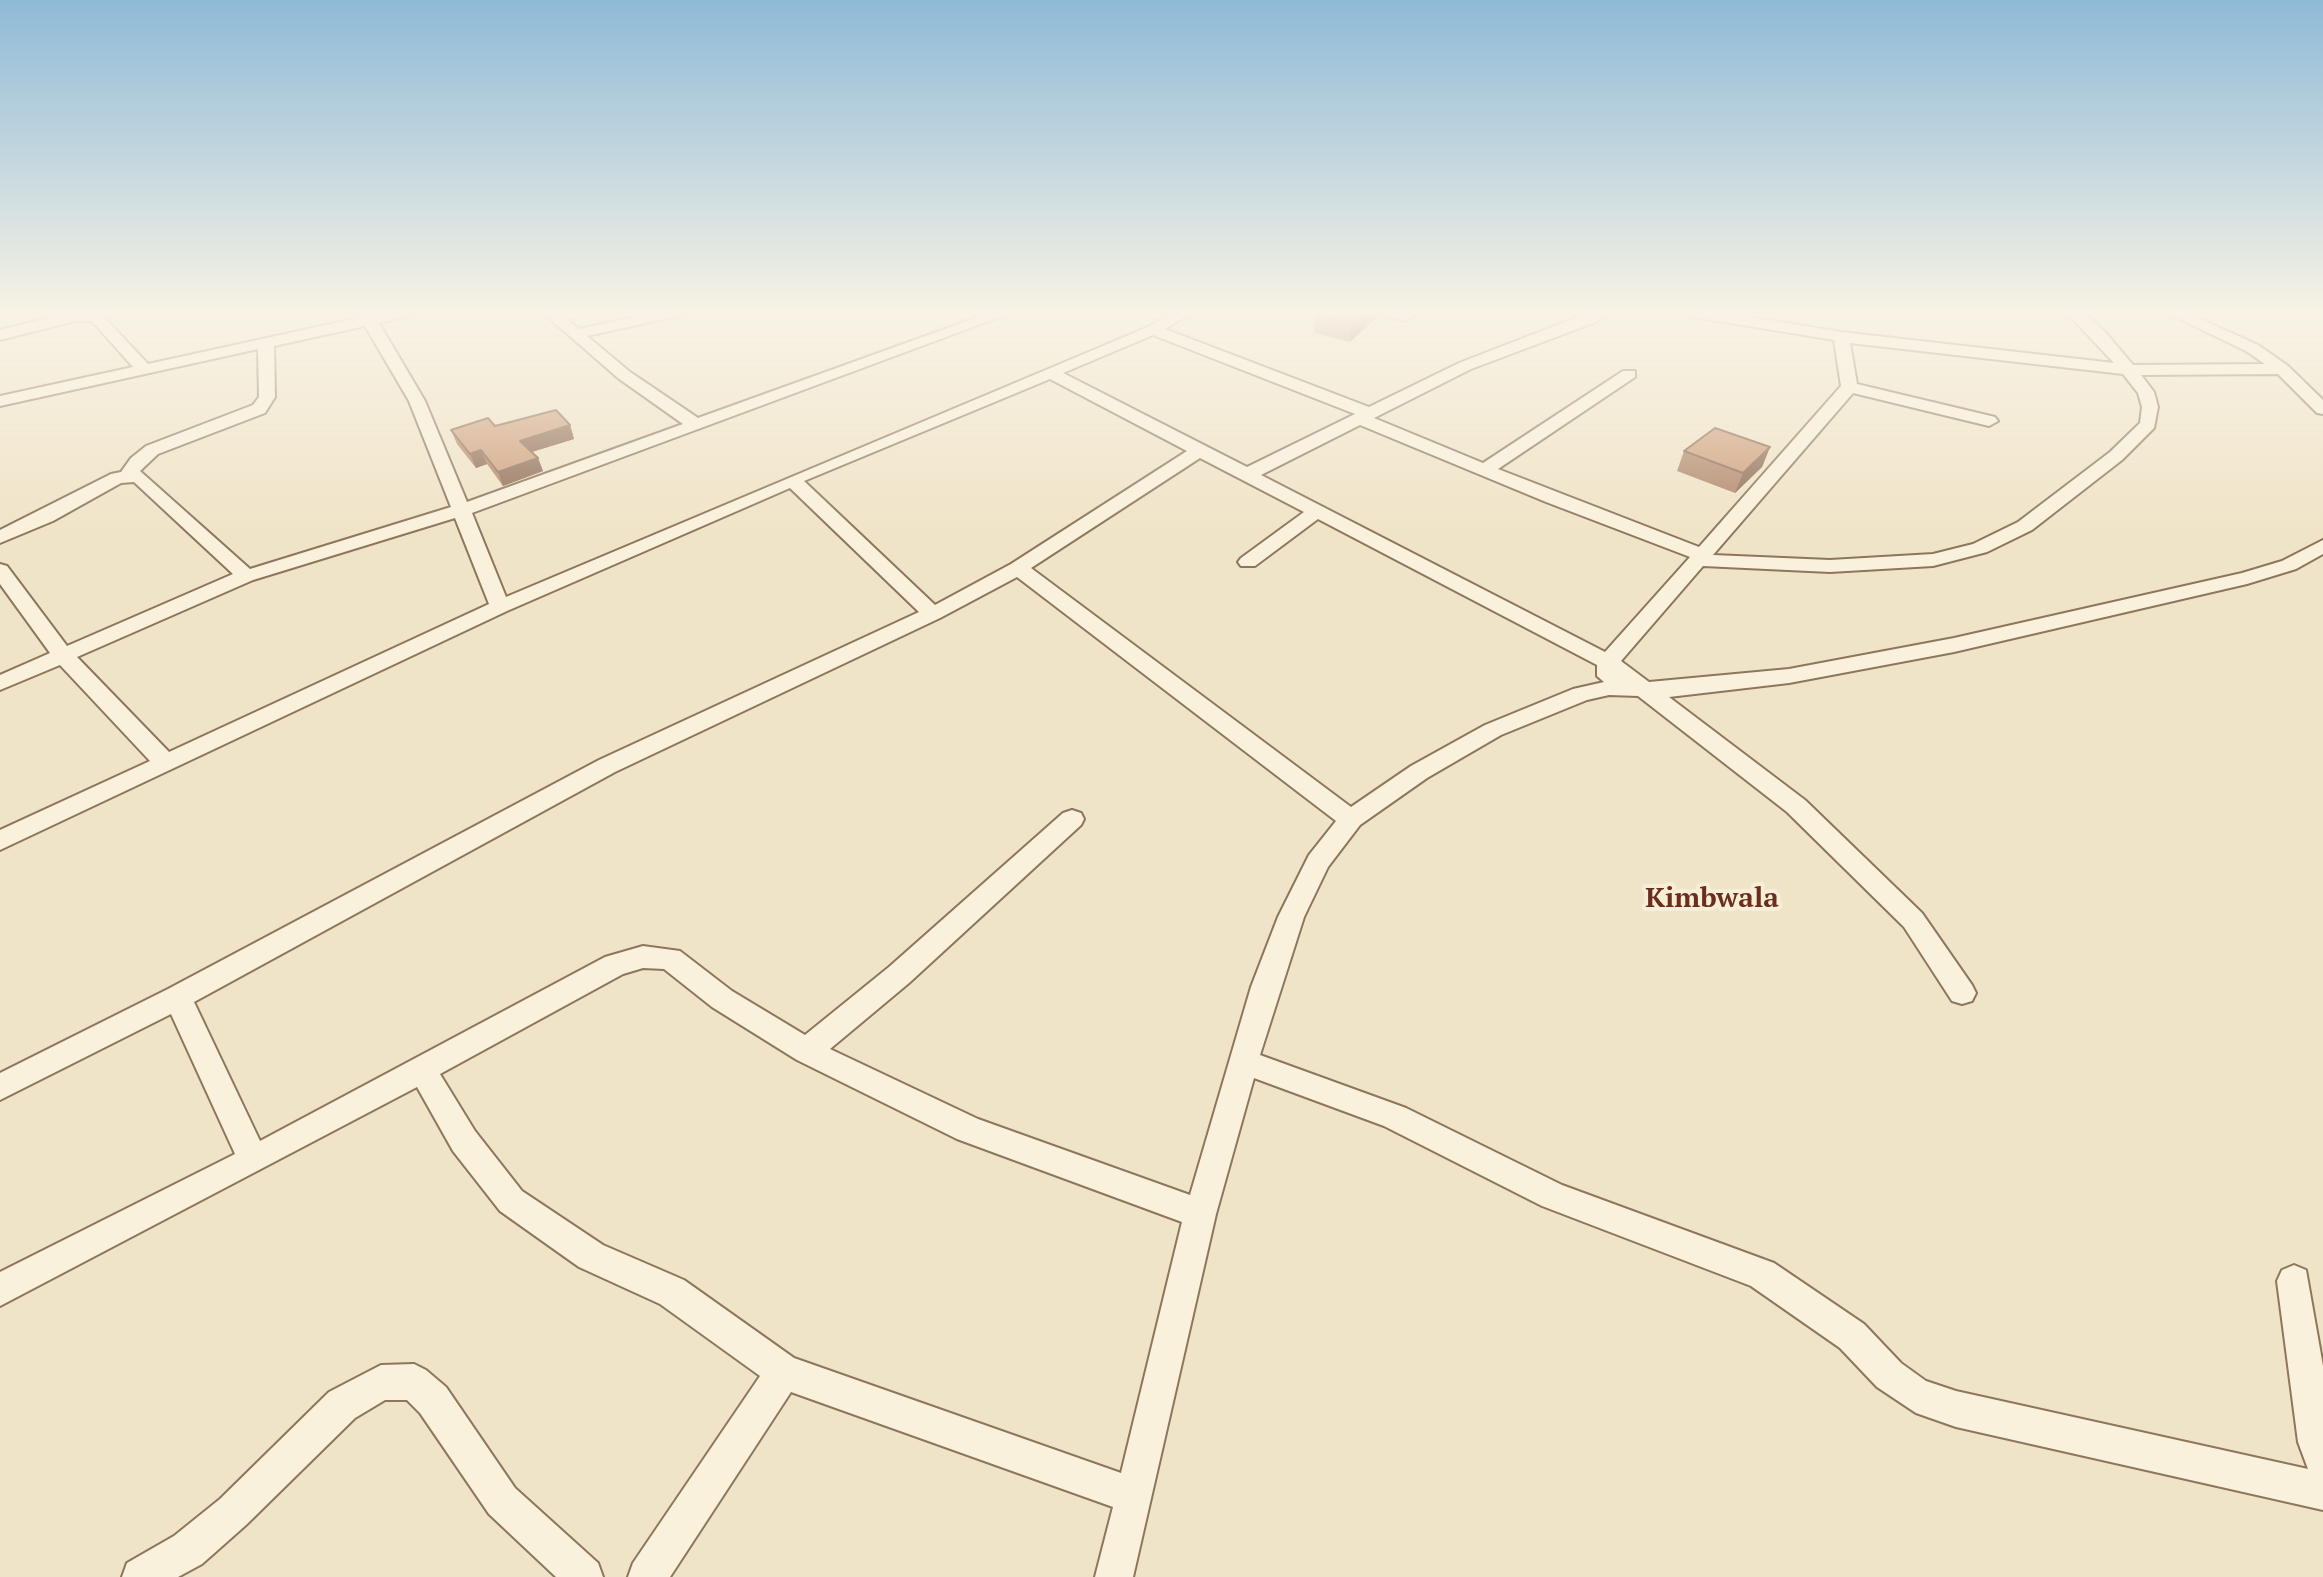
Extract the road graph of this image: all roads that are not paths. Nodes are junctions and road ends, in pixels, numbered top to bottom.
1 (77, 385) edge
2 (265, 385) edge
3 (407, 385) edge
4 (638, 385) edge
5 (807, 385) edge
6 (1023, 385) edge
7 (1073, 385) edge
8 (1287, 385) edge
9 (1427, 385) edge
10 (1613, 385) edge
11 (2141, 385) edge
12 (2298, 385) edge
13 (1849, 387) joint
14 (0, 401) edge
15 (2323, 409) edge
16 (1364, 416) junction
17 (1989, 421) dead end
18 (696, 425) junction
19 (1200, 450) junction
20 (1484, 470) junction
21 (1248, 474) junction
22 (128, 476) junction
23 (792, 480) junction
24 (462, 510) junction
25 (1317, 511) junction
26 (0, 537) edge
27 (2323, 546) edge
28 (1701, 558) junction
29 (1248, 562) dead end
30 (1018, 568) junction
31 (0, 570) edge
32 (246, 576) junction
33 (500, 607) junction
34 (933, 614) junction
35 (62, 654) junction
36 (1608, 675) junction
37 (0, 683) edge
38 (1642, 689) junction
39 (163, 761) junction
40 (1072, 819) dead end
41 (1351, 819) junction
42 (0, 841) edge
43 (1962, 993) dead end
44 (178, 997) junction
45 (807, 1051) junction
46 (1244, 1062) junction
47 (422, 1069) junction
48 (0, 1087) edge
49 (253, 1160) junction
50 (1200, 1214) junction
51 (2294, 1281) dead end
52 (0, 1290) edge
53 (784, 1372) junction
54 (2323, 1462) edge
55 (2323, 1491) edge
56 (1133, 1496) junction
57 (141, 1577) edge
58 (584, 1577) edge
59 (647, 1577) edge
60 (1114, 1577) edge

1 - 14 street
2 - 22 street
3 - 24 street
4 - 18 street
5 - 18 street
6 - 23 street
7 - 19 street
8 - 16 street
9 - 16 street
10 - 20 street
11 - 28 street
12 - 15 street
13 - 17 street
13 - 28 street
16 - 20 street
16 - 21 street
18 - 24 street
19 - 21 street
19 - 30 street
20 - 28 street
21 - 25 street
22 - 26 street
22 - 32 street
23 - 33 street
23 - 34 street
24 - 32 street
24 - 33 street
25 - 29 street
25 - 36 street
27 - 38 street
28 - 36 street
30 - 34 street
30 - 41 street
31 - 35 street
32 - 35 street
33 - 39 street
34 - 44 street
35 - 37 street
35 - 39 street
36 - 38 street
36 - 41 street
38 - 43 street
39 - 42 street
40 - 45 street
41 - 46 street
44 - 48 street
44 - 49 street
45 - 47 street
45 - 50 street
46 - 50 street
46 - 55 street
47 - 49 street
47 - 53 street
49 - 52 street
50 - 56 street
51 - 54 street
53 - 56 street
53 - 59 street
56 - 60 street
57 - 58 street

